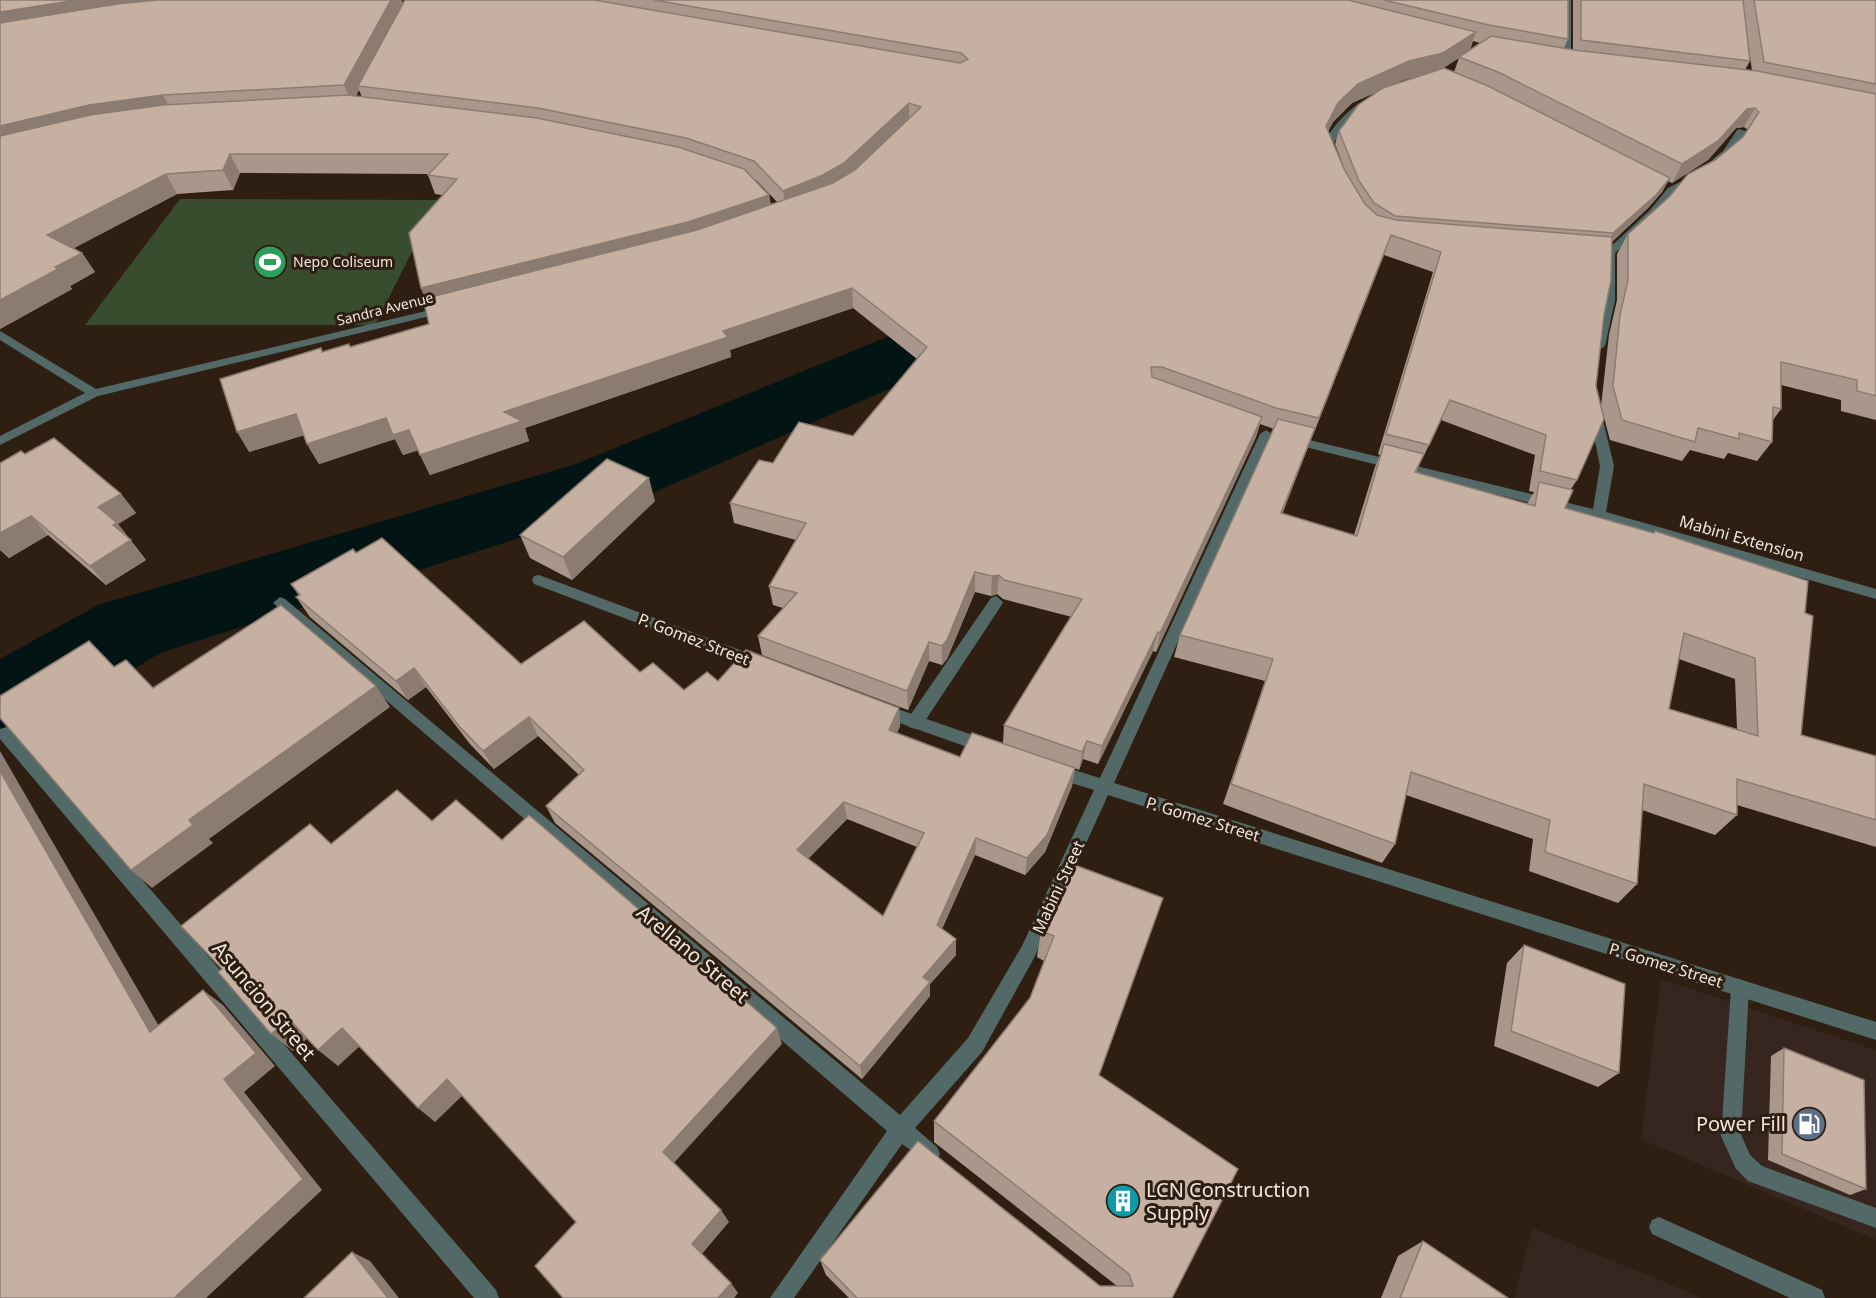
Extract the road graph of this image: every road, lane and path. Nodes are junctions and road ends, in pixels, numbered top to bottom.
1 (1567, 0) edge
2 (1556, 61) edge
3 (1566, 63) junction
4 (1577, 64) edge
5 (1381, 95) edge
6 (1741, 131) edge
7 (1336, 170) edge
8 (457, 307) edge
9 (0, 335) edge
10 (1598, 359) edge
11 (94, 393) junction
12 (1594, 394) edge
13 (1261, 432) joint
14 (0, 441) edge
15 (1599, 515) junction
16 (539, 580) dead end
17 (1876, 594) edge
18 (996, 602) dead end
19 (280, 603) edge
20 (771, 668) edge
21 (871, 705) edge
22 (915, 722) junction
23 (6, 734) edge
24 (1004, 753) edge
25 (1038, 765) edge
26 (1105, 788) junction
27 (1740, 988) junction
28 (1876, 1031) edge
29 (900, 1130) junction
30 (946, 1167) edge
31 (1876, 1218) edge
32 (1659, 1227) dead end
33 (488, 1298) edge
34 (780, 1298) edge
35 (1814, 1298) edge

1 - 3 street
2 - 3 street
3 - 4 street
5 - 7 street
6 - 10 street
8 - 11 street, Sandra Avenue
9 - 11 street
11 - 14 street, Sandra Avenue
12 - 15 street
13 - 15 street, Mabini Extension
13 - 26 street, Mabini Street
15 - 17 street, Mabini Extension
16 - 20 street, P. Gomez Street
18 - 22 street
19 - 29 street, Arellano Street
21 - 22 street
22 - 24 street
23 - 33 street, Asuncion Street
25 - 26 street, P. Gomez Street
26 - 27 street, P. Gomez Street
26 - 29 street, Mabini Street
27 - 28 street, P. Gomez Street
27 - 31 street
29 - 30 street, Arellano Street
29 - 34 street, Mabini Street
32 - 35 street

